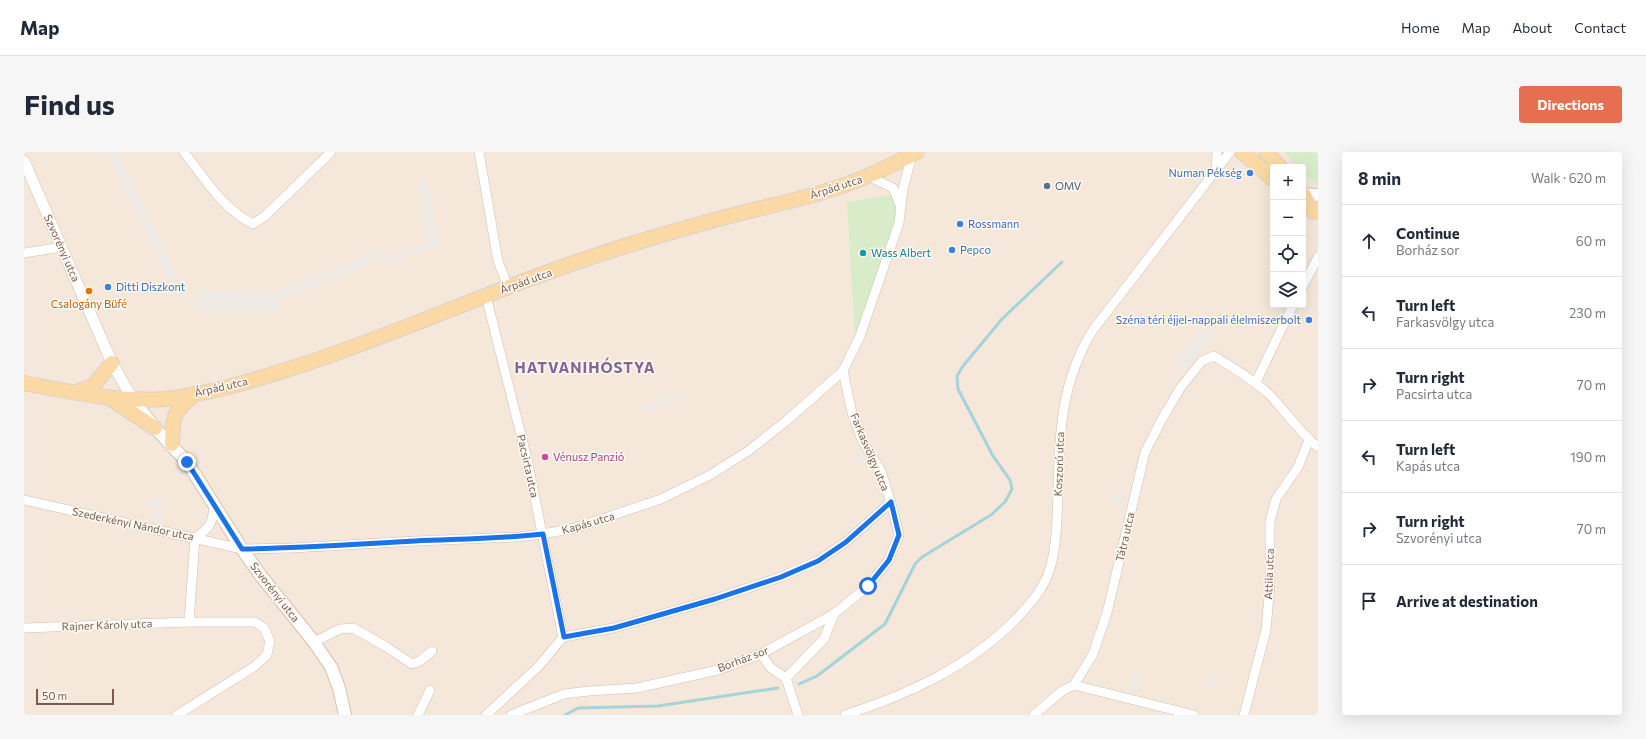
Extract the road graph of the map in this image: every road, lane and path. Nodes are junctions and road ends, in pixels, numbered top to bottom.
1 (184, 152) edge
2 (332, 152) edge
3 (479, 152) edge
4 (1217, 152) edge
5 (1230, 152) edge
6 (1242, 152) edge
7 (1266, 152) edge
8 (914, 154) edge
9 (24, 161) edge
10 (1277, 164) edge
11 (1216, 169) junction
12 (868, 176) junction
13 (1270, 176) edge
14 (1306, 194) edge
15 (1318, 195) edge
16 (1306, 199) edge
17 (901, 207) junction
18 (1312, 210) edge
19 (62, 247) junction
20 (24, 253) edge
21 (1318, 257) edge
22 (1306, 280) edge
23 (508, 287) junction
24 (486, 296) junction
25 (1292, 308) edge
26 (112, 363) junction
27 (843, 371) junction
28 (1256, 382) junction
29 (24, 383) edge
30 (74, 393) junction
31 (194, 394) junction
32 (111, 399) junction
33 (133, 400) junction
34 (155, 428) junction
35 (1310, 440) junction
36 (172, 444) junction
37 (1318, 447) edge
38 (24, 500) edge
39 (891, 502) junction
40 (214, 505) junction
41 (543, 534) junction
42 (196, 538) junction
43 (242, 549) junction
44 (834, 614) junction
45 (189, 622) junction
46 (24, 628) edge
47 (564, 637) junction
48 (314, 642) junction
49 (432, 651) dead end
50 (761, 654) junction
51 (786, 678) junction
52 (1074, 685) junction
53 (430, 690) dead end
54 (177, 715) edge
55 (345, 715) edge
56 (418, 715) edge
57 (486, 715) edge
58 (512, 715) edge
59 (798, 715) edge
60 (845, 715) edge
61 (1034, 715) edge
62 (1194, 715) edge
63 (1244, 715) edge

1 - 2 street
3 - 23 street
4 - 11 street
5 - 11 street, Koszorú utca
6 - 13 main road
7 - 10 main road
8 - 12 main road, Árpád utca
8 - 17 street
9 - 19 street, Szvorényi utca
11 - 60 street, Koszorú utca
12 - 17 street
12 - 23 main road, Árpád utca
14 - 15 main road
16 - 18 main road
17 - 27 street
19 - 20 street
19 - 26 street, Szvorényi utca
21 - 22 street
23 - 24 main road, Árpád utca
24 - 31 main road, Árpád utca
24 - 41 street, Pacsirta utca
25 - 28 street
26 - 30 main road
26 - 33 street, Szvorényi utca
27 - 39 street, Farkasvölgy utca
27 - 41 street, Kapás utca
28 - 35 street
28 - 52 street, Tátra utca
29 - 30 main road, Árpád utca
30 - 32 main road, Árpád utca
31 - 33 main road, Árpád utca
31 - 36 main road
32 - 33 main road, Árpád utca
32 - 34 main road
33 - 34 main road, Szvorényi utca
34 - 36 main road, Szvorényi utca
35 - 37 street
35 - 63 street, Attila utca
36 - 40 main road, Szvorényi utca
38 - 42 street, Szederkényi Nándor utca
39 - 44 street, Borház sor
39 - 47 street, Farkasvölgy utca
40 - 42 street
40 - 43 main road, Szvorényi utca
41 - 43 street, Kapás utca
41 - 47 street, Pacsirta utca
42 - 43 street, Szederkényi Nándor utca
42 - 45 street
43 - 48 main road, Szvorényi utca
44 - 50 street, Borház sor
44 - 51 street
45 - 46 street, Rajner Károly utca
45 - 54 street, Rajner Károly utca
47 - 57 street
48 - 49 street
48 - 55 main road, Szvorényi utca
50 - 51 street
50 - 58 street, Borház sor
51 - 59 street
52 - 61 street, Tátra utca
52 - 62 street
53 - 56 street

